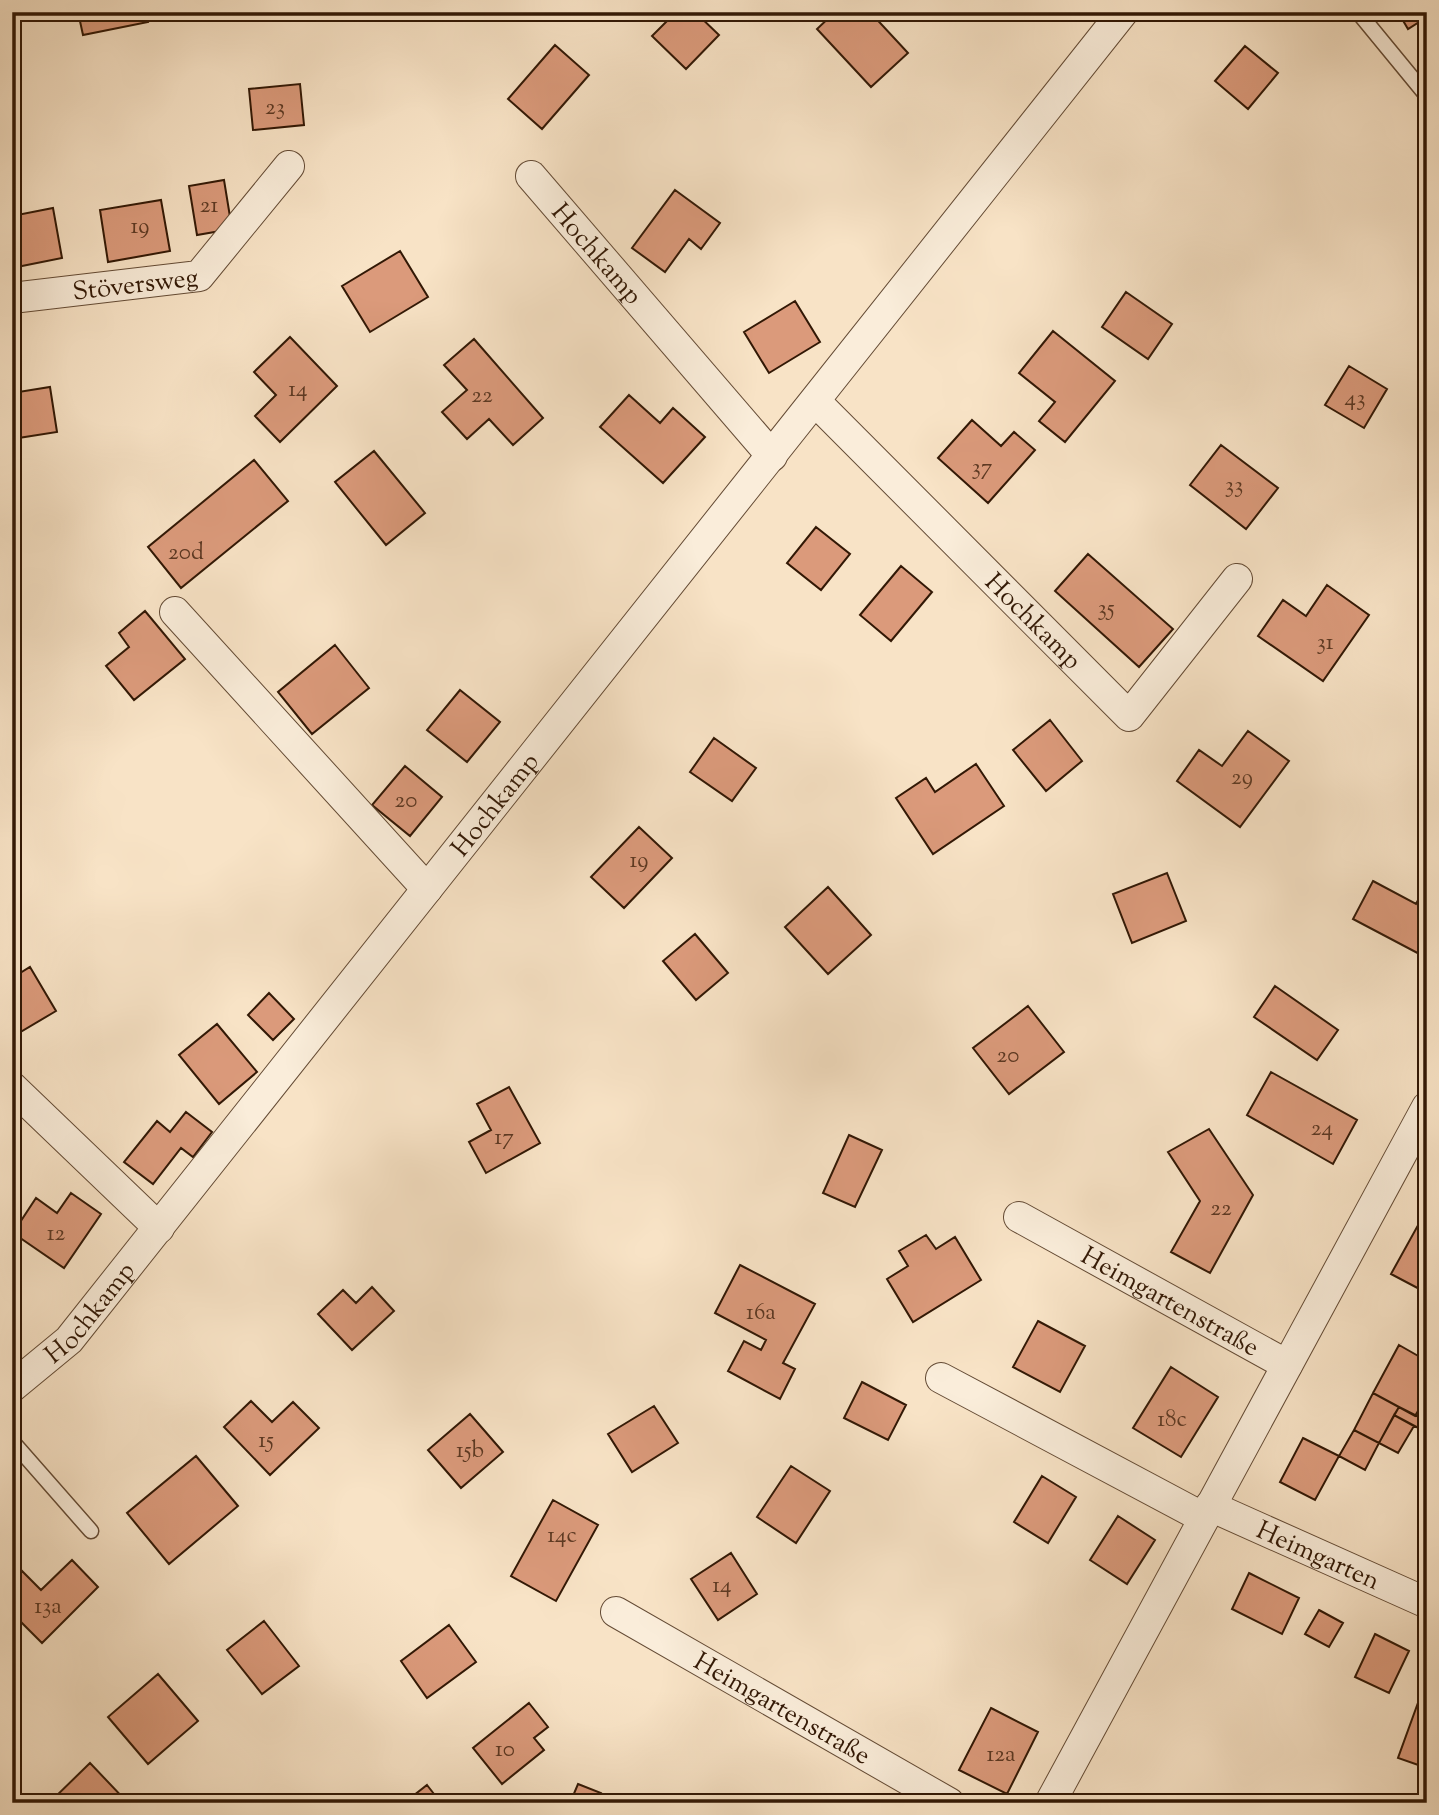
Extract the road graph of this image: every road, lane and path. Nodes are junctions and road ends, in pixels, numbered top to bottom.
1 (1123, 12) edge
2 (1358, 12) edge
3 (1427, 96) edge
4 (289, 166) dead end
5 (531, 176) dead end
6 (12, 298) edge
7 (815, 401) junction
8 (772, 456) junction
9 (1237, 579) dead end
10 (175, 612) dead end
11 (427, 889) junction
12 (12, 1087) edge
13 (1427, 1107) edge
14 (1019, 1217) dead end
15 (159, 1228) junction
16 (1287, 1365) junction
17 (941, 1378) dead end
18 (12, 1387) edge
19 (12, 1441) edge
20 (1207, 1512) junction
21 (91, 1531) dead end
22 (1427, 1603) edge
23 (616, 1612) dead end
24 (949, 1803) edge
25 (1049, 1803) edge

1 - 7 street, Hochkamp
2 - 3 lane
4 - 6 street, Stöversweg
5 - 8 street, Hochkamp
7 - 8 street, Hochkamp
7 - 9 street, Hochkamp
8 - 11 street, Hochkamp
10 - 11 street
11 - 15 street, Hochkamp
12 - 15 street
13 - 16 street, Heimgartenstraße
14 - 16 street, Heimgartenstraße
15 - 18 street, Hochkamp
16 - 20 street, Heimgartenstraße
17 - 20 street
19 - 21 lane
20 - 22 street, Heimgarten
20 - 25 street, Heimgartenstraße
23 - 24 street, Heimgartenstraße

